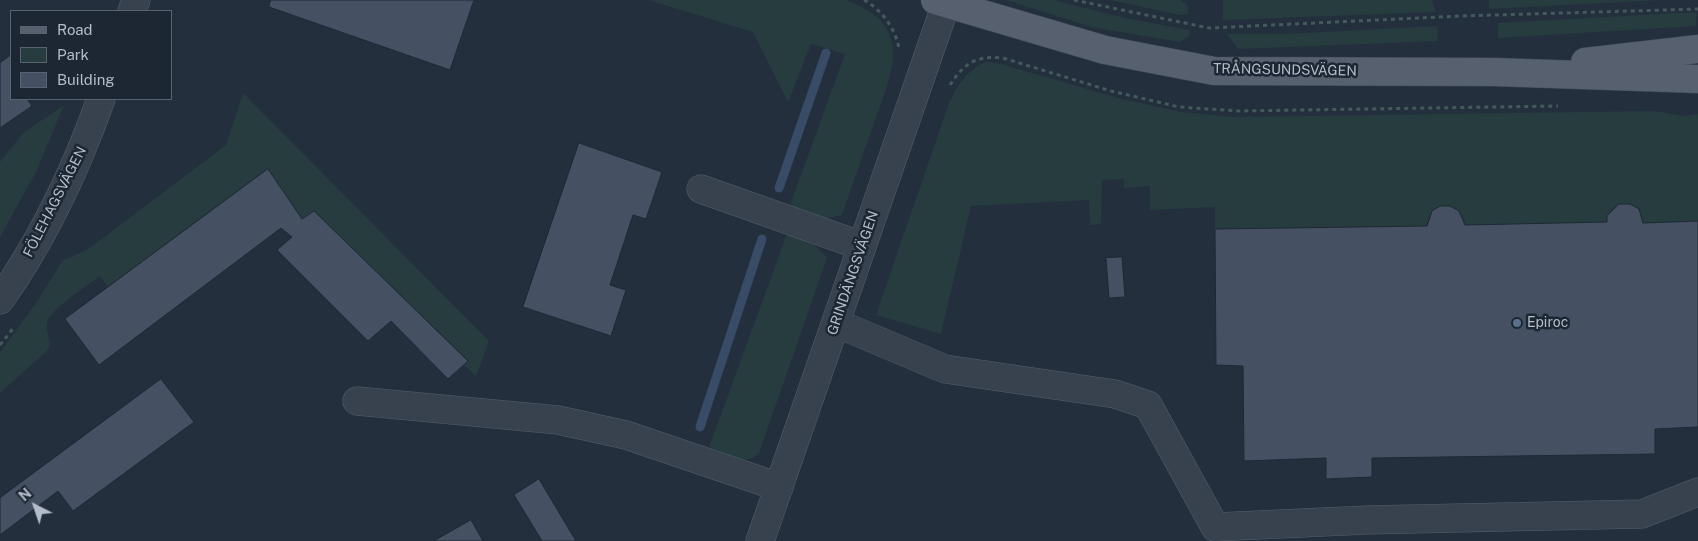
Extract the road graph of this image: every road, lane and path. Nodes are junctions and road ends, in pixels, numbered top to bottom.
1 (1074, 0) edge
2 (940, 2) edge
3 (1698, 9) edge
4 (1698, 49) edge
5 (1494, 72) junction
6 (1698, 79) edge
7 (947, 94) dead end
8 (101, 100) edge
9 (1567, 106) dead end
10 (701, 189) dead end
11 (862, 246) junction
12 (0, 300) edge
13 (836, 323) junction
14 (357, 401) dead end
15 (779, 487) junction
16 (1698, 492) edge
17 (760, 541) edge

1 - 3 path
2 - 5 main road, TRÅNGSUNDSVÄGEN
2 - 11 street, GRINDÄNGSVÄGEN
4 - 5 main road, TRÅNGSUNDSVÄGEN
5 - 6 main road, TRÅNGSUNDSVÄGEN
7 - 9 path
8 - 12 street, FÖLEHAGSVÄGEN
10 - 11 street
11 - 13 street, GRINDÄNGSVÄGEN
13 - 15 street, GRINDÄNGSVÄGEN
13 - 16 street
14 - 15 street
15 - 17 street, GRINDÄNGSVÄGEN

